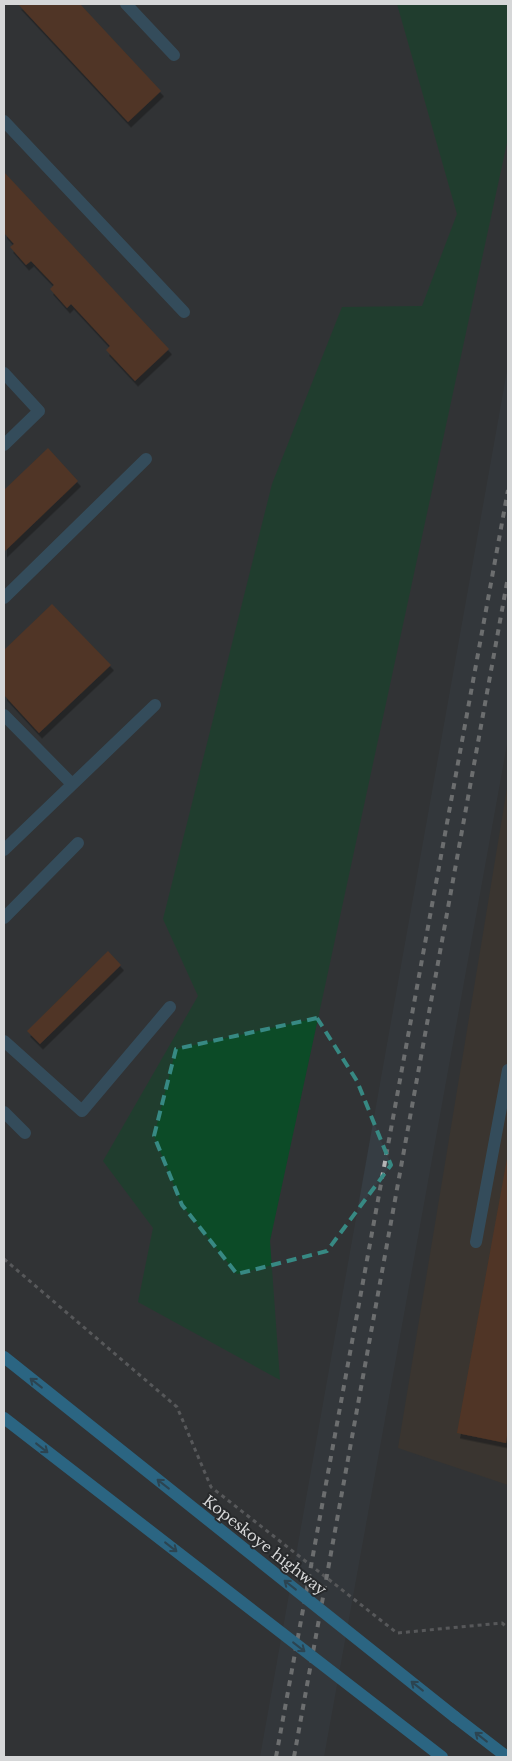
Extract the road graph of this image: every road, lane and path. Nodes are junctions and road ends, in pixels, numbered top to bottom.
1 (126, 4) edge
2 (174, 55) dead end
3 (4, 121) edge
4 (184, 312) dead end
5 (4, 373) edge
6 (4, 445) edge
7 (146, 459) dead end
8 (4, 598) edge
9 (155, 705) dead end
10 (4, 715) edge
11 (72, 784) junction
12 (78, 843) dead end
13 (4, 850) edge
14 (4, 918) edge
15 (170, 1007) dead end
16 (4, 1041) edge
17 (508, 1070) edge
18 (4, 1112) edge
19 (25, 1133) dead end
20 (476, 1242) dead end
21 (4, 1259) edge
22 (4, 1358) edge
23 (4, 1418) edge
24 (508, 1628) edge
25 (442, 1757) edge
26 (507, 1757) edge

1 - 2 lane
3 - 4 lane
5 - 6 lane
7 - 8 lane
9 - 11 lane
10 - 11 lane
11 - 13 lane
12 - 14 lane
15 - 16 lane
17 - 20 lane
18 - 19 lane
21 - 24 path
26 -> 22 main road, Kopeskoye highway, bridge
23 -> 25 main road, bridge

